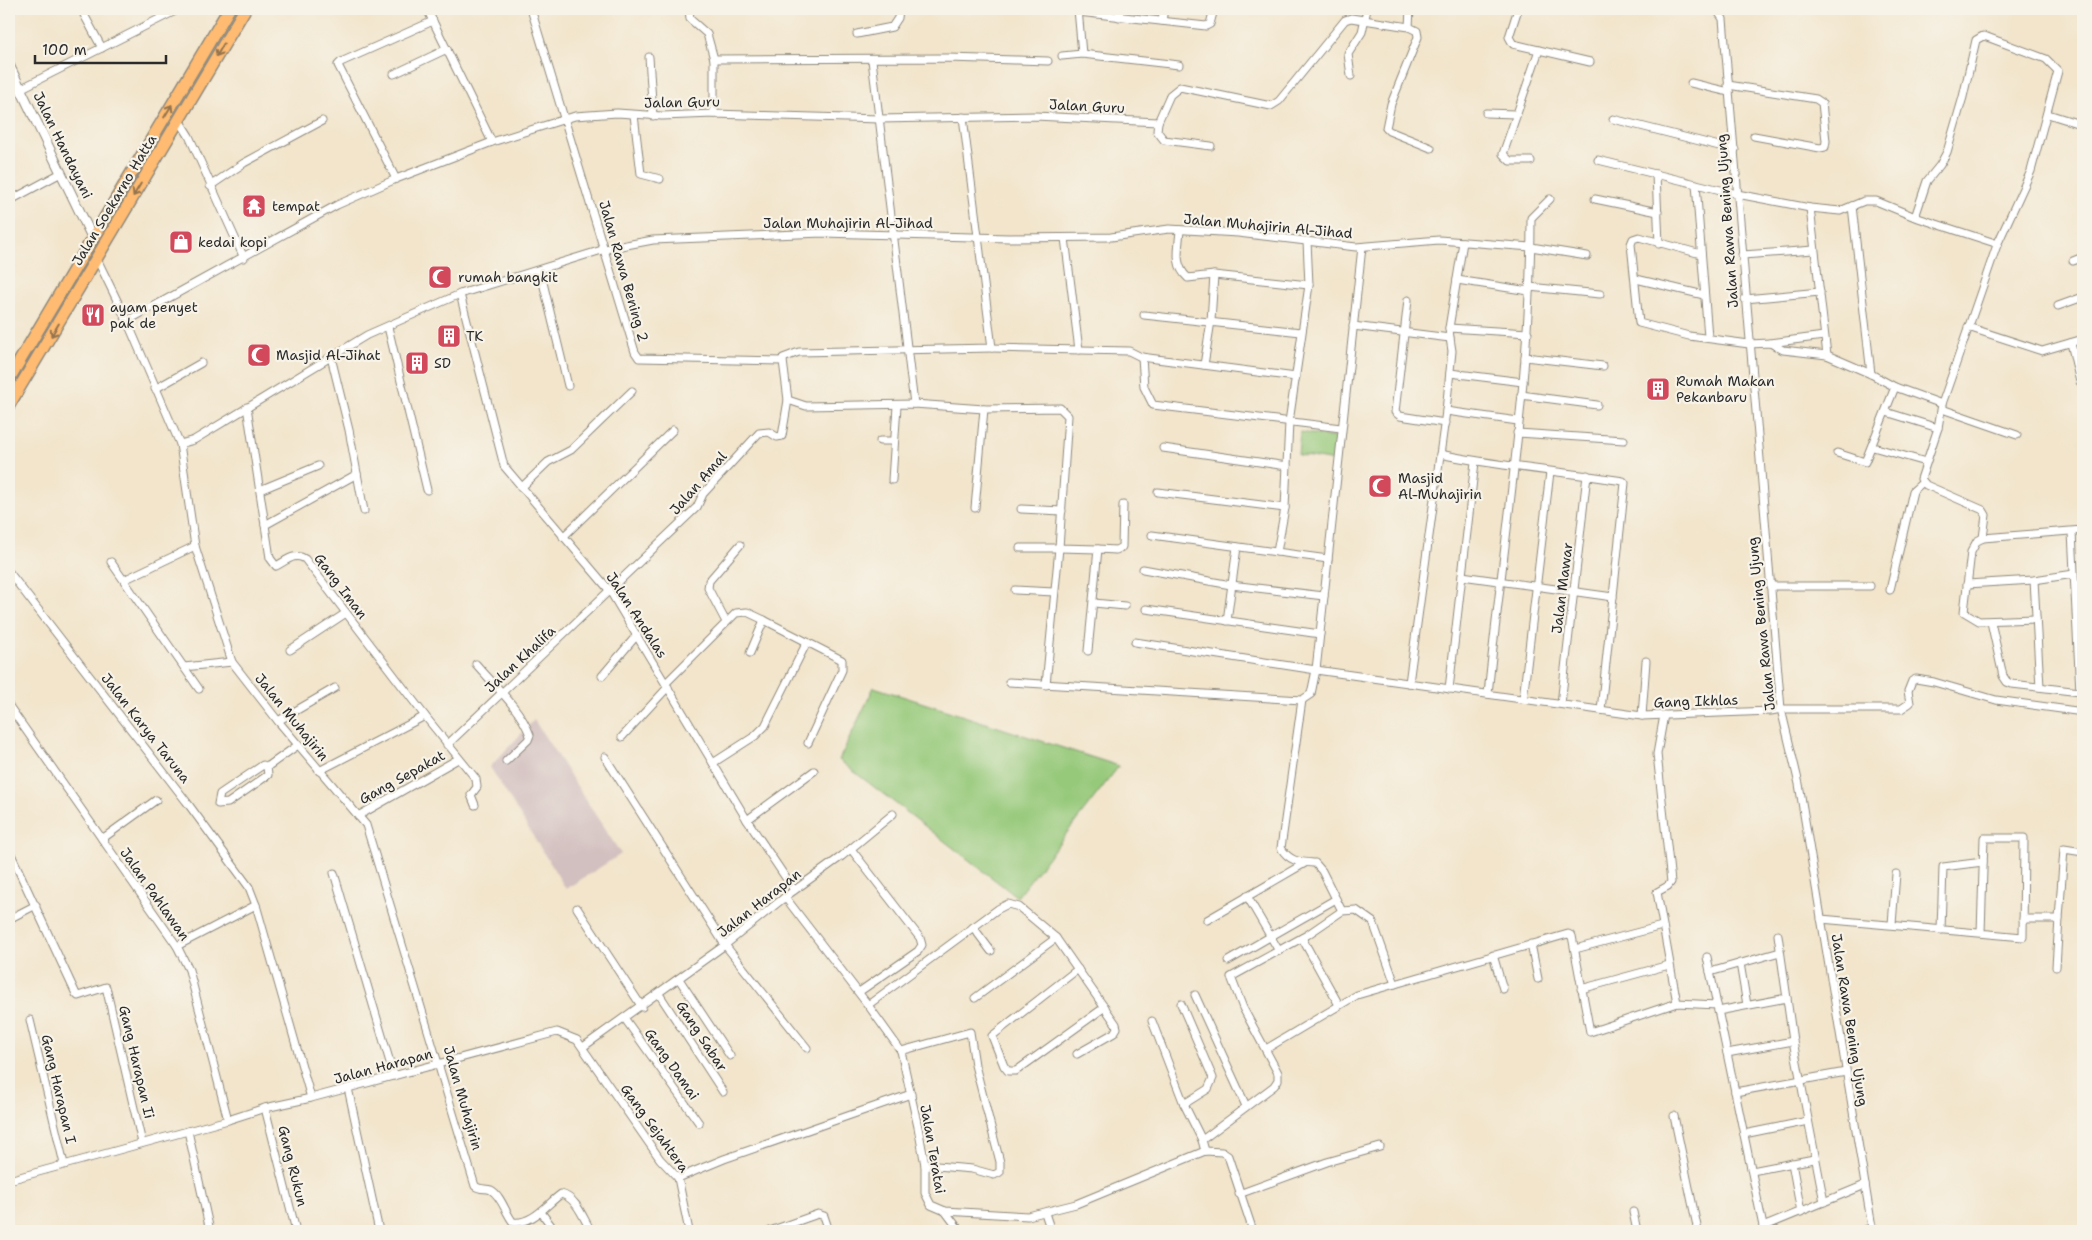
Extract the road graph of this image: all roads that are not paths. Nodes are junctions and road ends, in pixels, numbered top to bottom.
1 (81, 9) edge
2 (179, 9) edge
3 (229, 9) edge
4 (245, 9) edge
5 (427, 9) edge
6 (531, 9) edge
7 (690, 9) edge
8 (899, 9) edge
9 (1164, 9) edge
10 (1214, 9) edge
11 (1367, 9) edge
12 (1410, 9) edge
13 (1518, 9) edge
14 (1713, 9) edge
15 (1078, 10) edge
16 (1119, 13) edge
17 (433, 21) junction
18 (1162, 21) junction
19 (1365, 22) junction
20 (1409, 27) junction
21 (857, 34) dead end
22 (102, 48) junction
23 (447, 50) junction
24 (1538, 50) junction
25 (1082, 54) junction
26 (1062, 56) dead end
27 (648, 57) dead end
28 (714, 59) junction
29 (872, 60) junction
30 (1048, 61) dead end
31 (1590, 62) dead end
32 (1179, 65) dead end
33 (9, 66) edge
34 (394, 74) dead end
35 (1351, 76) dead end
36 (1691, 83) dead end
37 (1728, 88) junction
38 (20, 89) junction
39 (1486, 113) dead end
40 (714, 114) junction
41 (1515, 114) junction
42 (2048, 114) junction
43 (634, 115) junction
44 (654, 116) junction
45 (963, 117) junction
46 (564, 119) junction
47 (1613, 119) dead end
48 (179, 120) junction
49 (879, 120) junction
50 (322, 121) dead end
51 (1158, 122) junction
52 (2083, 124) edge
53 (1754, 136) dead end
54 (492, 142) junction
55 (1211, 146) dead end
56 (1431, 148) dead end
57 (1734, 150) junction
58 (1598, 160) dead end
59 (1531, 161) dead end
60 (61, 173) junction
61 (1656, 174) junction
62 (396, 179) junction
63 (660, 180) dead end
64 (1696, 184) junction
65 (210, 186) junction
66 (1737, 194) junction
67 (1550, 198) dead end
68 (1595, 199) dead end
69 (9, 201) edge
70 (1852, 206) junction
71 (1810, 208) junction
72 (1658, 212) junction
73 (1915, 217) junction
74 (1180, 230) junction
75 (892, 235) junction
76 (92, 237) junction
77 (978, 237) junction
78 (1065, 238) junction
79 (1308, 241) junction
80 (1463, 242) junction
81 (1659, 244) junction
82 (1997, 245) junction
83 (1362, 247) junction
84 (1531, 247) junction
85 (605, 250) junction
86 (1814, 250) junction
87 (1702, 254) junction
88 (1742, 255) junction
89 (1587, 256) dead end
90 (2083, 257) edge
91 (244, 258) junction
92 (97, 259) junction
93 (2073, 261) dead end
94 (540, 270) junction
95 (1214, 275) junction
96 (1636, 279) junction
97 (1457, 280) junction
98 (1309, 286) junction
99 (1529, 289) junction
100 (1820, 292) junction
101 (460, 294) junction
102 (1600, 294) dead end
103 (1704, 295) junction
104 (2083, 297) edge
105 (1745, 299) junction
106 (1408, 300) dead end
107 (2058, 306) dead end
108 (1144, 315) dead end
109 (127, 321) junction
110 (1211, 321) junction
111 (1353, 326) junction
112 (388, 327) junction
113 (1968, 327) junction
114 (1449, 328) junction
115 (1301, 332) junction
116 (1404, 334) junction
117 (1528, 334) junction
118 (1824, 336) junction
119 (1708, 337) junction
120 (1450, 338) junction
121 (2083, 339) edge
122 (1770, 343) junction
123 (2071, 343) junction
124 (1749, 344) junction
125 (992, 348) junction
126 (907, 350) junction
127 (1080, 350) junction
128 (1827, 356) junction
129 (331, 357) junction
130 (1142, 357) junction
131 (1525, 357) junction
132 (783, 361) junction
133 (201, 362) dead end
134 (1204, 365) junction
135 (1603, 366) dead end
136 (1450, 373) junction
137 (1871, 374) junction
138 (1296, 378) junction
139 (9, 379) edge
140 (1523, 382) junction
141 (2080, 382) dead end
142 (568, 386) dead end
143 (1896, 388) junction
144 (155, 389) junction
145 (632, 391) dead end
146 (1521, 395) junction
147 (788, 400) junction
148 (914, 404) junction
149 (1598, 404) dead end
150 (9, 405) edge
151 (897, 406) junction
152 (1942, 406) junction
153 (247, 407) junction
154 (984, 409) junction
155 (1446, 411) junction
156 (1886, 412) junction
157 (1518, 421) junction
158 (1289, 422) junction
159 (1445, 423) junction
160 (1341, 428) junction
161 (1938, 428) junction
162 (673, 430) dead end
163 (1517, 432) junction
164 (2017, 435) dead end
165 (1624, 440) dead end
166 (894, 441) junction
167 (880, 442) dead end
168 (180, 444) junction
169 (1873, 447) junction
170 (1163, 448) dead end
171 (1836, 453) dead end
172 (1440, 454) junction
173 (1475, 462) junction
174 (1926, 462) junction
175 (318, 466) dead end
176 (1287, 466) junction
177 (1515, 466) junction
178 (1550, 472) junction
179 (357, 474) junction
180 (1587, 475) junction
181 (892, 480) dead end
182 (1923, 482) junction
183 (521, 488) junction
184 (260, 490) junction
185 (427, 490) dead end
186 (1158, 492) dead end
187 (1123, 505) dead end
188 (974, 508) dead end
189 (1285, 508) junction
190 (1021, 509) dead end
191 (364, 511) dead end
192 (1062, 511) junction
193 (265, 524) junction
194 (2083, 530) edge
195 (2072, 532) junction
196 (1152, 535) dead end
197 (563, 537) junction
198 (1983, 538) junction
199 (740, 545) dead end
200 (195, 546) junction
201 (1237, 547) junction
202 (1020, 548) dead end
203 (1059, 548) junction
204 (1098, 549) junction
205 (1277, 552) junction
206 (1328, 560) junction
207 (111, 562) dead end
208 (1143, 569) dead end
209 (9, 572) edge
210 (2074, 574) junction
211 (1462, 576) junction
212 (124, 580) junction
213 (2034, 580) junction
214 (1500, 581) junction
215 (1967, 584) junction
216 (1231, 585) junction
217 (1536, 586) junction
218 (1770, 586) junction
219 (1870, 586) dead end
220 (1016, 590) dead end
221 (1890, 590) dead end
222 (1574, 591) junction
223 (610, 592) junction
224 (1054, 592) junction
225 (1324, 596) junction
226 (1613, 597) junction
227 (1094, 603) junction
228 (1125, 606) dead end
229 (1146, 609) dead end
230 (346, 613) junction
231 (2036, 619) junction
232 (764, 620) junction
233 (1227, 621) junction
234 (726, 622) junction
235 (1991, 622) junction
236 (1320, 634) junction
237 (637, 635) junction
238 (2080, 636) edge
239 (807, 642) junction
240 (1135, 642) dead end
241 (290, 650) dead end
242 (1088, 651) dead end
243 (750, 653) dead end
244 (1646, 661) dead end
245 (232, 662) junction
246 (476, 664) dead end
247 (184, 667) junction
248 (1316, 670) junction
249 (602, 676) dead end
250 (1009, 682) dead end
251 (1409, 683) junction
252 (667, 685) junction
253 (1046, 685) junction
254 (2040, 687) junction
255 (335, 688) dead end
256 (199, 689) dead end
257 (1449, 689) junction
258 (2080, 692) junction
259 (502, 694) junction
260 (1488, 694) junction
261 (1524, 699) junction
262 (1302, 700) junction
263 (1560, 704) junction
264 (9, 706) edge
265 (1781, 708) junction
266 (1601, 710) junction
267 (2082, 712) edge
268 (1664, 715) junction
269 (425, 716) junction
270 (1642, 716) junction
271 (278, 721) junction
272 (622, 737) dead end
273 (808, 743) dead end
274 (298, 745) junction
275 (447, 745) junction
276 (605, 757) dead end
277 (458, 759) junction
278 (506, 761) dead end
279 (712, 763) junction
280 (267, 768) junction
281 (320, 771) junction
282 (814, 771) dead end
283 (156, 800) dead end
284 (475, 805) dead end
285 (893, 814) dead end
286 (358, 816) junction
287 (747, 820) junction
288 (102, 839) junction
289 (851, 849) junction
290 (9, 850) edge
291 (2083, 852) edge
292 (1305, 862) junction
293 (1983, 862) junction
294 (334, 873) dead end
295 (1896, 874) dead end
296 (794, 890) junction
297 (1247, 896) junction
298 (785, 897) junction
299 (1336, 899) junction
300 (36, 905) junction
301 (256, 905) junction
302 (577, 908) dead end
303 (1342, 911) junction
304 (9, 919) edge
305 (1821, 919) junction
306 (2023, 919) junction
307 (2059, 919) junction
308 (1207, 920) dead end
309 (1892, 924) junction
310 (1662, 926) junction
311 (973, 927) junction
312 (1941, 930) junction
313 (1981, 933) junction
314 (1778, 935) dead end
315 (1270, 937) junction
316 (1056, 938) junction
317 (1302, 938) junction
318 (1531, 944) junction
319 (725, 945) junction
320 (177, 946) junction
321 (1575, 949) junction
322 (991, 951) dead end
323 (1278, 951) junction
324 (1780, 952) junction
325 (1493, 955) junction
326 (1707, 957) dead end
327 (1228, 961) dead end
328 (1740, 963) junction
329 (1669, 965) junction
330 (2056, 967) dead end
331 (1078, 968) junction
332 (1710, 972) junction
333 (679, 979) junction
334 (1538, 979) dead end
335 (1395, 984) junction
336 (1503, 989) dead end
337 (1581, 989) junction
338 (859, 992) junction
339 (659, 994) junction
340 (1194, 995) dead end
341 (975, 998) dead end
342 (1787, 998) junction
343 (1180, 1004) dead end
344 (1339, 1004) junction
345 (1677, 1004) junction
346 (868, 1005) junction
347 (1747, 1006) junction
348 (642, 1007) junction
349 (1105, 1007) junction
350 (1718, 1008) junction
351 (625, 1019) junction
352 (30, 1020) dead end
353 (1152, 1021) dead end
354 (1793, 1041) junction
355 (583, 1047) junction
356 (807, 1048) dead end
357 (1266, 1049) junction
358 (900, 1052) junction
359 (1727, 1053) junction
360 (1077, 1054) dead end
361 (730, 1056) dead end
362 (440, 1063) junction
363 (1846, 1072) junction
364 (394, 1076) junction
365 (1800, 1080) junction
366 (348, 1088) junction
367 (723, 1092) dead end
368 (1735, 1092) junction
369 (911, 1094) junction
370 (311, 1098) junction
371 (1184, 1104) junction
372 (1246, 1106) junction
373 (265, 1108) junction
374 (1674, 1116) dead end
375 (228, 1120) junction
376 (1808, 1121) junction
377 (699, 1124) dead end
378 (188, 1131) junction
379 (1744, 1134) junction
380 (1202, 1140) junction
381 (142, 1143) junction
382 (1380, 1147) dead end
383 (1205, 1151) junction
384 (1814, 1159) junction
385 (1792, 1163) junction
386 (64, 1164) junction
387 (924, 1165) junction
388 (1752, 1171) junction
389 (678, 1178) junction
390 (9, 1180) edge
391 (1865, 1185) junction
392 (1239, 1194) junction
393 (1824, 1202) junction
394 (945, 1211) junction
395 (541, 1212) junction
396 (1633, 1212) dead end
397 (1801, 1212) junction
398 (1045, 1213) junction
399 (1872, 1227) junction
400 (1764, 1229) edge
401 (210, 1231) edge
402 (296, 1231) edge
403 (379, 1231) edge
404 (555, 1231) edge
405 (591, 1231) edge
406 (689, 1231) edge
407 (770, 1231) edge
408 (830, 1231) edge
409 (960, 1231) edge
410 (1051, 1231) edge
411 (1253, 1231) edge
412 (1637, 1231) edge
413 (1698, 1231) edge
414 (1863, 1231) edge
415 (1880, 1231) edge

1 - 22 street
2 - 22 street
76 -> 3 main road, Jalan Soekarno Hatta
4 -> 48 main road, Jalan Soekarno Hatta
5 - 17 street
6 - 46 street, Jalan Rawa Bening 2
7 - 28 street
8 - 21 street
9 - 18 street
10 - 18 street
11 - 19 street
12 - 20 street
13 - 24 street
14 - 37 street, Jalan Rawa Bening Ujung
15 - 16 street
15 - 25 street
16 - 18 street
17 - 23 street
17 - 62 street
19 - 20 street
19 - 35 street
19 - 51 street
20 - 56 street
22 - 38 street
23 - 34 street
23 - 54 street
24 - 31 street
24 - 41 street
25 - 26 street
25 - 32 street
27 - 44 street
28 - 29 street
28 - 40 street
29 - 30 street
29 - 49 street
33 - 38 street, Jalan Handayani
36 - 37 street
37 - 53 street
37 - 57 street, Jalan Rawa Bening Ujung
38 - 60 street, Jalan Handayani
39 - 41 street
40 - 44 street, Jalan Guru
40 - 49 street, Jalan Guru
41 - 59 street
42 - 52 street
42 - 73 street
42 - 82 street
43 - 44 street, Jalan Guru
43 - 46 street, Jalan Guru
43 - 63 street
45 - 49 street, Jalan Guru
45 - 51 street, Jalan Guru
45 - 77 street
46 - 54 street, Jalan Guru
46 - 85 street, Jalan Rawa Bening 2
47 - 57 street
48 - 65 street
48 -> 92 main road, Jalan Soekarno Hatta
49 - 75 street
50 - 65 street
51 - 55 street
54 - 62 street, Jalan Guru
57 - 66 street, Jalan Rawa Bening Ujung
58 - 61 street
60 - 69 street
60 - 76 street, Jalan Handayani
61 - 64 street
61 - 72 street
62 - 91 street, Jalan Guru
64 - 66 street
64 - 87 street
65 - 91 street
66 - 71 street
66 - 88 street, Jalan Rawa Bening Ujung
67 - 84 street
68 - 72 street
70 - 71 street
70 - 73 street
70 - 137 street
71 - 86 street
72 - 81 street
73 - 82 street
74 - 78 street, Jalan Muhajirin Al-Jihad
74 - 79 street, Jalan Muhajirin Al-Jihad
74 - 95 street
75 - 77 street, Jalan Muhajirin Al-Jihad
75 - 85 street, Jalan Muhajirin Al-Jihad
75 - 126 street
76 - 139 main road, Jalan Soekarno Hatta
77 - 78 street, Jalan Muhajirin Al-Jihad
77 - 125 street
78 - 127 street
79 - 83 street, Jalan Muhajirin Al-Jihad
79 - 98 street
80 - 83 street, Jalan Muhajirin Al-Jihad
80 - 84 street, Jalan Muhajirin Al-Jihad
80 - 97 street
81 - 87 street
81 - 96 street
82 - 113 street
83 - 111 street
84 - 89 street, Jalan Muhajirin Al-Jihad
84 - 99 street
85 - 94 street, Jalan Muhajirin Al-Jihad
85 - 132 street, Jalan Rawa Bening 2
86 - 88 street
86 - 100 street
87 - 103 street
88 - 105 street, Jalan Rawa Bening Ujung
90 - 93 street
91 - 109 street, Jalan Guru
92 - 109 street, Jalan Muhajirin
92 -> 150 main road, Jalan Soekarno Hatta
94 - 101 street, Jalan Muhajirin Al-Jihad
94 - 142 street
95 - 98 street
95 - 110 street
96 - 103 street
96 - 119 street
97 - 99 street
97 - 114 street
98 - 115 street
99 - 102 street
99 - 117 street
100 - 105 street
100 - 118 street
101 - 112 street, Jalan Muhajirin Al-Jihad
101 - 183 street, Jalan Andalas
103 - 119 street
104 - 107 street
105 - 124 street, Jalan Rawa Bening Ujung
106 - 116 street
108 - 110 street
109 - 144 street, Jalan Muhajirin
110 - 115 street
110 - 134 street
111 - 116 street
111 - 160 street
112 - 129 street, Jalan Muhajirin Al-Jihad
112 - 185 street
113 - 123 street
113 - 152 street
114 - 117 street
114 - 120 street
115 - 138 street
116 - 120 street
116 - 159 street
117 - 131 street
118 - 122 street
118 - 128 street
119 - 124 street
120 - 136 street
121 - 123 street
122 - 124 street
122 - 128 street
123 - 141 street
124 - 218 street, Jalan Rawa Bening Ujung
125 - 126 street
125 - 127 street
126 - 132 street
126 - 148 street
127 - 130 street
128 - 137 street
129 - 153 street, Jalan Muhajirin Al-Jihad
129 - 179 street
130 - 134 street
130 - 158 street
131 - 135 street
131 - 140 street
132 - 147 street
133 - 144 street
134 - 138 street
136 - 140 street
136 - 155 street
137 - 143 street
138 - 158 street
140 - 146 street
143 - 152 street
143 - 156 street
144 - 168 street, Jalan Muhajirin
145 - 183 street
146 - 149 street
146 - 157 street
147 - 151 street
147 - 223 street, Jalan Amal
148 - 151 street
148 - 154 street
151 - 166 street
152 - 161 street
152 - 164 street
153 - 168 street, Jalan Muhajirin Al-Jihad
153 - 184 street, Gang Iman
154 - 188 street
154 - 192 street
155 - 157 street
155 - 159 street
156 - 161 street
156 - 169 street
157 - 163 street
158 - 160 street
158 - 176 street
159 - 172 street
160 - 206 street
161 - 174 street
162 - 197 street
163 - 165 street
163 - 177 street
166 - 167 street
166 - 181 street
168 - 200 street, Jalan Muhajirin
169 - 171 street
169 - 174 street
170 - 176 street
172 - 173 street
172 - 251 street
173 - 177 street
173 - 211 street
174 - 182 street
175 - 184 street
176 - 189 street
177 - 178 street
177 - 214 street
178 - 180 street
178 - 217 street
179 - 191 street
179 - 193 street
180 - 222 street, Jalan Mawar
180 - 226 street
182 - 198 street
182 - 221 street
183 - 197 street, Jalan Andalas
184 - 193 street, Gang Iman
186 - 189 street
187 - 204 street
189 - 205 street
190 - 192 street
192 - 203 street
193 - 230 street, Gang Iman
194 - 195 street
195 - 198 street
195 - 210 street
196 - 201 street
197 - 223 street, Jalan Andalas
198 - 215 street
199 - 234 street
200 - 212 street
200 - 245 street, Jalan Muhajirin
201 - 205 street
201 - 216 street
202 - 203 street
203 - 204 street
203 - 224 street
204 - 227 street
205 - 206 street
206 - 225 street
207 - 212 street
208 - 216 street
209 - 301 street, Jalan Karya Taruna
210 - 213 street
210 - 238 street
211 - 214 street
211 - 257 street
212 - 247 street
213 - 215 street
213 - 231 street
214 - 217 street
214 - 260 street
215 - 235 street
216 - 225 street
216 - 233 street
217 - 222 street
217 - 261 street
218 - 219 street
218 - 265 street, Jalan Rawa Bening Ujung
220 - 224 street
222 - 226 street
222 - 263 street, Jalan Mawar
223 - 237 street, Jalan Andalas
223 - 259 street, Jalan Khalifa
224 - 253 street
225 - 236 street
226 - 266 street
227 - 228 street
227 - 242 street
229 - 233 street
230 - 241 street
230 - 269 street, Gang Iman
231 - 235 street
231 - 254 street
232 - 234 street
232 - 239 street
232 - 243 street
233 - 236 street
234 - 252 street
235 - 254 street
236 - 248 street
237 - 249 street
237 - 252 street, Jalan Andalas
238 - 258 street
239 - 273 street
239 - 279 street
240 - 248 street, Gang Ikhlas
244 - 270 street
245 - 247 street
245 - 271 street, Jalan Muhajirin
246 - 259 street
247 - 256 street
248 - 251 street, Gang Ikhlas
248 - 262 street
250 - 253 street
251 - 257 street, Gang Ikhlas
252 - 272 street
252 - 279 street, Jalan Andalas
253 - 262 street
254 - 258 street
255 - 271 street
257 - 260 street, Gang Ikhlas
258 - 267 street
259 - 275 street, Jalan Khalifa
259 - 278 street
260 - 261 street, Gang Ikhlas
261 - 263 street, Gang Ikhlas
262 - 292 street
263 - 266 street, Gang Ikhlas
264 - 288 street, Jalan Pahlawan
265 - 267 street, Gang Ikhlas
265 - 268 street, Gang Ikhlas
265 - 305 street, Jalan Rawa Bening Ujung
266 - 270 street, Gang Ikhlas
268 - 270 street, Gang Ikhlas
268 - 310 street
269 - 275 street, Gang Iman
269 - 281 street
271 - 274 street, Jalan Muhajirin
274 - 280 street
274 - 281 street, Jalan Muhajirin
275 - 277 street, Gang Iman
276 - 319 street
277 - 284 street, Gang Iman
277 - 286 street, Gang Sepakat
279 - 287 street, Jalan Andalas
280 - 280 street
281 - 286 street, Jalan Muhajirin
282 - 287 street
283 - 288 street
285 - 289 street, Jalan Harapan
286 - 362 street, Jalan Muhajirin
287 - 296 street, Jalan Andalas
288 - 320 street, Jalan Pahlawan
289 - 296 street, Jalan Harapan
289 - 338 street
290 - 300 street
291 - 307 street
292 - 297 street
292 - 299 street
293 - 306 street
293 - 312 street
293 - 313 street
294 - 364 street
295 - 309 street
296 - 298 street, Jalan Harapan
297 - 308 street
297 - 315 street
298 - 319 street, Jalan Harapan
298 - 338 street, Jalan Teratai
299 - 303 street
299 - 315 street
300 - 304 street
300 - 381 street, Gang Harapan Ii
301 - 320 street
301 - 370 street, Jalan Karya Taruna
302 - 348 street
303 - 317 street
303 - 335 street
305 - 309 street
305 - 363 street, Jalan Rawa Bening Ujung
306 - 307 street
306 - 313 street
307 - 330 street
309 - 312 street
310 - 321 street
310 - 329 street
311 - 316 street
311 - 322 street
311 - 346 street
312 - 313 street
314 - 324 street
315 - 323 street
315 - 327 street
316 - 331 street
316 - 341 street
317 - 323 street
317 - 344 street
318 - 321 street
318 - 325 street
318 - 334 street
319 - 333 street, Jalan Harapan
319 - 356 street
320 - 375 street, Jalan Pahlawan
321 - 337 street
323 - 357 street
324 - 328 street
324 - 342 street
325 - 335 street
325 - 336 street
326 - 332 street
328 - 332 street
328 - 347 street
329 - 337 street
329 - 345 street
331 - 349 street
331 - 349 street
332 - 350 street
333 - 339 street, Jalan Harapan
333 - 361 street
335 - 344 street
337 - 345 street
338 - 346 street, Jalan Teratai
339 - 348 street, Jalan Harapan
339 - 367 street, Gang Sabar
340 - 372 street
342 - 347 street
342 - 354 street
343 - 371 street
344 - 357 street
345 - 350 street
346 - 358 street, Jalan Teratai
347 - 350 street
348 - 351 street, Jalan Harapan
349 - 360 street
350 - 359 street
351 - 355 street, Jalan Harapan
351 - 377 street, Gang Damai
352 - 386 street, Gang Harapan I
353 - 371 street
354 - 359 street
354 - 365 street
355 - 362 street, Jalan Harapan
355 - 389 street, Gang Sejahtera
357 - 372 street
358 - 369 street, Jalan Teratai
358 - 387 street
359 - 368 street
362 - 364 street, Jalan Harapan
362 - 395 street, Jalan Muhajirin
363 - 365 street
363 - 391 street, Jalan Rawa Bening Ujung
364 - 366 street, Jalan Harapan
365 - 368 street
365 - 376 street
366 - 370 street, Jalan Harapan
366 - 403 street
368 - 379 street
369 - 387 street, Jalan Teratai
369 - 389 street
370 - 373 street, Jalan Harapan
371 - 380 street
372 - 380 street
373 - 375 street, Jalan Harapan
373 - 402 street, Gang Rukun
374 - 413 street
375 - 378 street, Jalan Harapan
376 - 379 street
376 - 384 street
378 - 381 street, Jalan Harapan
378 - 401 street
379 - 388 street
380 - 383 street
381 - 386 street, Jalan Harapan
382 - 392 street
383 - 392 street
383 - 398 street, Jalan Teratai
384 - 385 street
384 - 393 street
385 - 388 street
385 - 397 street
386 - 390 street, Jalan Harapan
387 - 394 street, Jalan Teratai
388 - 400 street
389 - 406 street, Gang Sejahtera
391 - 393 street
391 - 399 street, Jalan Rawa Bening Ujung
392 - 411 street
393 - 397 street
394 - 398 street, Jalan Teratai
394 - 409 street
395 - 404 street
395 - 405 street
396 - 412 street
397 - 400 street
398 - 410 street
399 - 414 street
399 - 415 street
407 - 408 street

